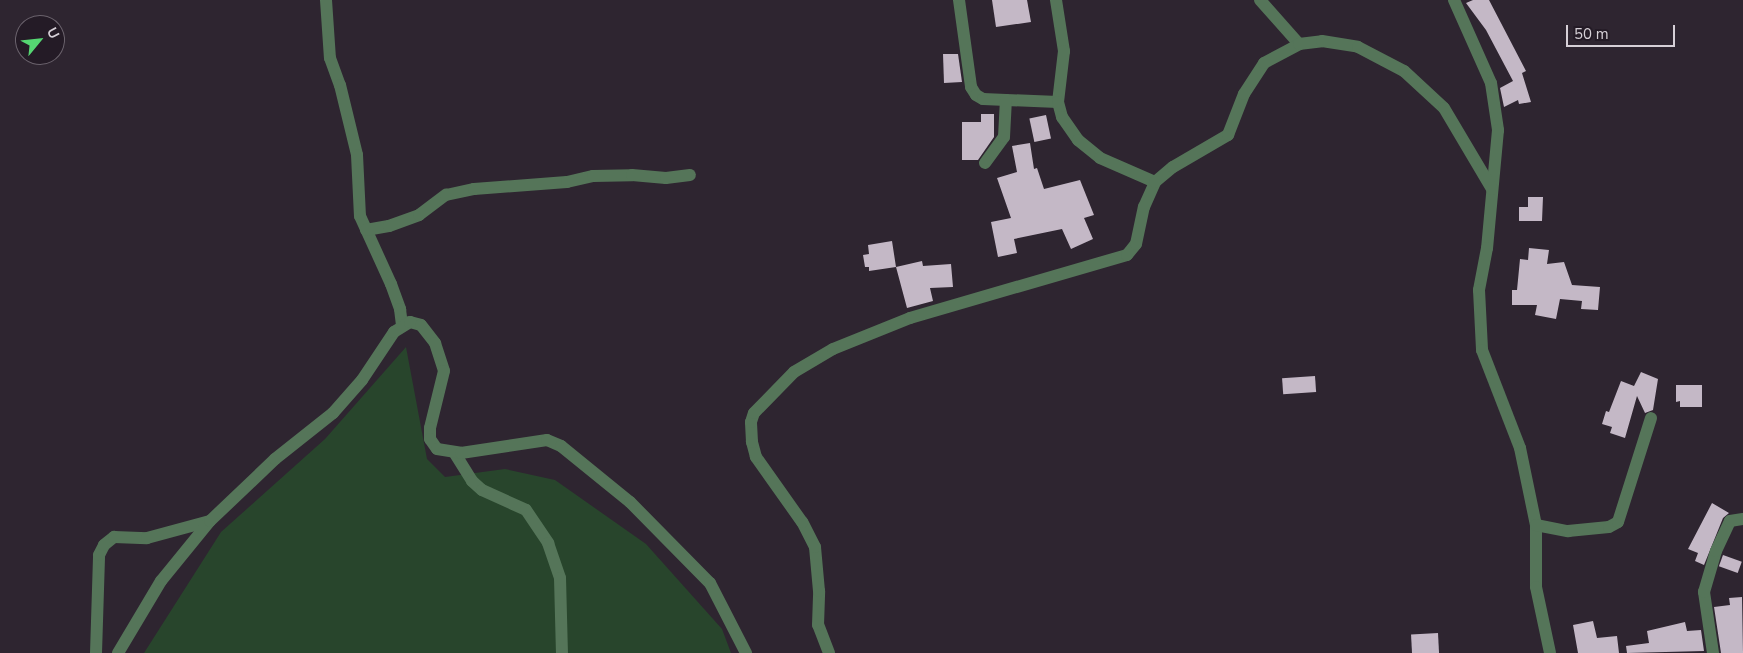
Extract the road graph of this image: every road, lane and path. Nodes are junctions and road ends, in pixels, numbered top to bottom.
1 (326, 0) edge
2 (959, 0) edge
3 (1056, 0) edge
4 (1260, 0) edge
5 (1454, 0) edge
6 (1299, 44) junction
7 (1006, 100) junction
8 (1058, 102) junction
9 (985, 163) dead end
10 (690, 175) dead end
11 (1155, 182) junction
12 (1492, 189) junction
13 (366, 230) junction
14 (402, 326) junction
15 (1651, 418) dead end
16 (454, 452) junction
17 (1743, 519) edge
18 (210, 521) junction
19 (1536, 525) junction
20 (96, 653) edge
21 (118, 653) edge
22 (562, 653) edge
23 (746, 653) edge
24 (829, 653) edge
25 (1550, 653) edge
26 (1713, 653) edge

1 - 13 street
2 - 7 street
3 - 8 street
4 - 6 street
5 - 12 street
6 - 11 street
6 - 12 street
7 - 8 street
7 - 9 street
8 - 11 street
10 - 13 street
11 - 24 street
12 - 19 street
13 - 14 street
14 - 16 street
14 - 18 street
15 - 19 street
16 - 22 street
16 - 23 street
17 - 26 street
18 - 20 street
18 - 21 street
19 - 25 street

